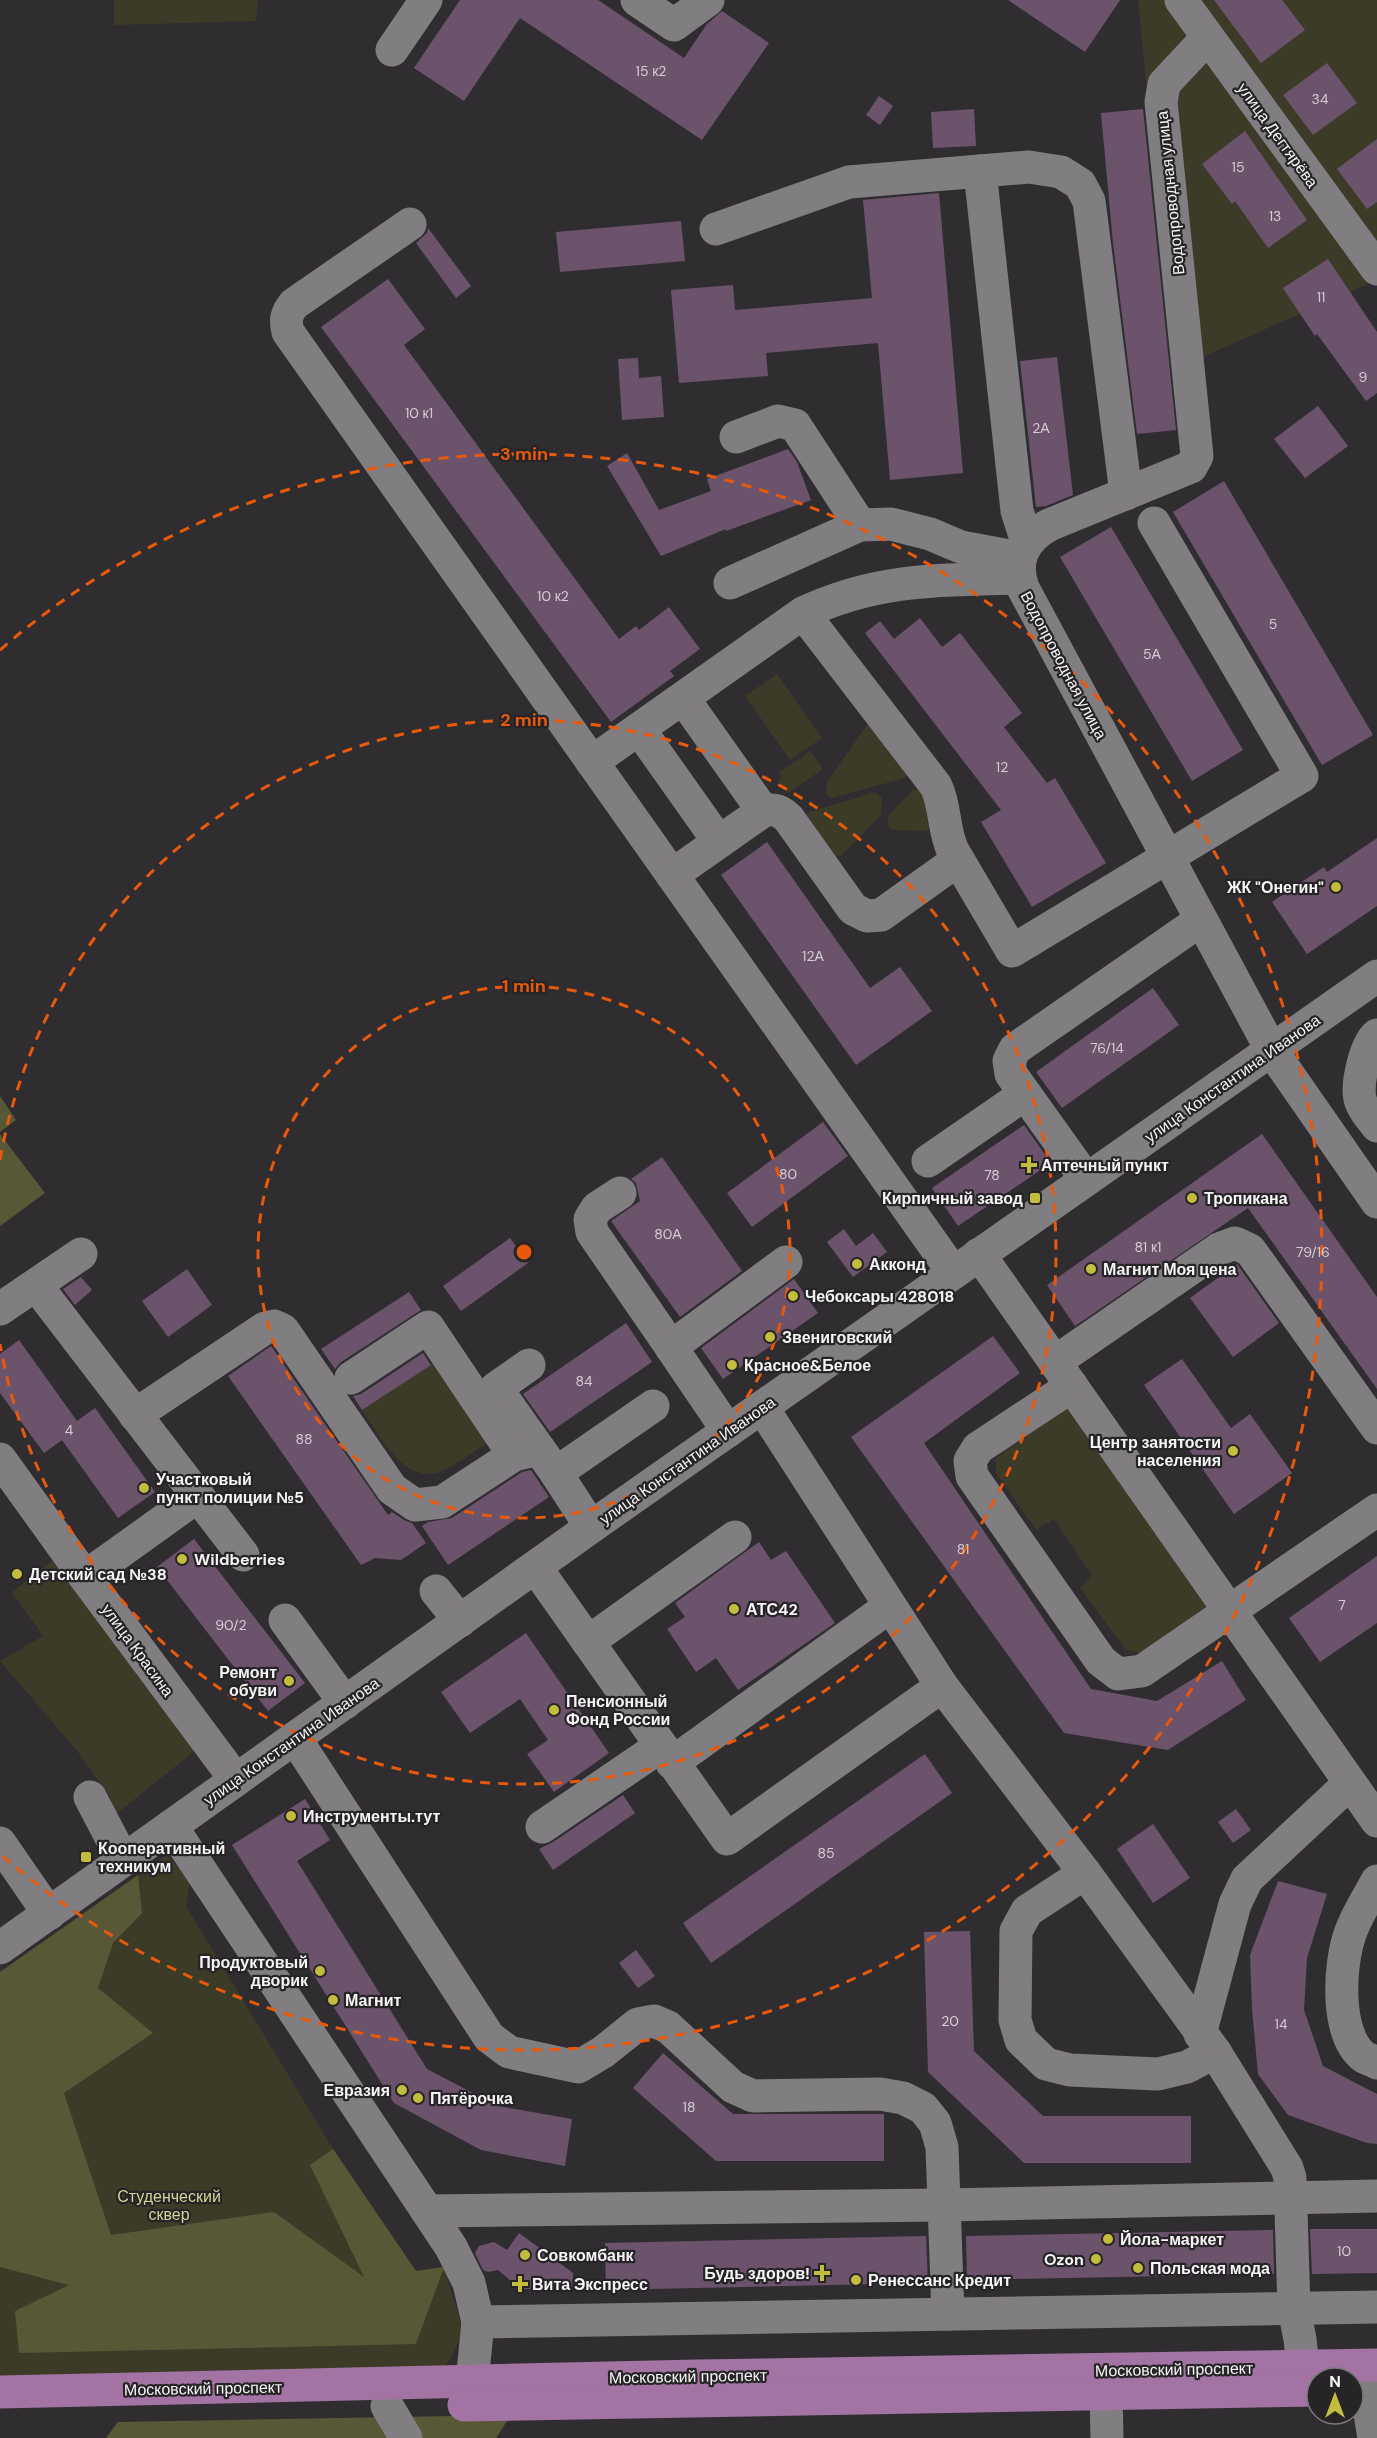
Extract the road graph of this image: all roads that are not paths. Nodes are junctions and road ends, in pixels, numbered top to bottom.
1 (426, 0) edge
2 (637, 0) edge
3 (708, 0) edge
4 (1180, 0) edge
5 (1207, 38) junction
6 (392, 50) dead end
7 (980, 171) junction
8 (410, 224) dead end
9 (716, 229) dead end
10 (1377, 269) edge
11 (736, 437) dead end
12 (1126, 494) junction
13 (1154, 523) dead end
14 (860, 525) junction
15 (1022, 559) junction
16 (730, 583) dead end
17 (803, 613) junction
18 (683, 698) junction
19 (639, 729) junction
20 (592, 762) junction
21 (763, 811) junction
22 (719, 842) junction
23 (1166, 856) junction
24 (958, 860) junction
25 (672, 875) junction
26 (1201, 920) junction
27 (1377, 976) edge
28 (1377, 1035) edge
29 (1272, 1051) junction
30 (1025, 1094) junction
31 (1377, 1126) edge
32 (928, 1161) dead end
33 (1086, 1179) junction
34 (620, 1193) dead end
35 (1377, 1202) edge
36 (81, 1254) dead end
37 (786, 1262) dead end
38 (966, 1263) junction
39 (36, 1285) junction
40 (0, 1309) edge
41 (671, 1347) junction
42 (529, 1365) dead end
43 (1063, 1374) junction
44 (351, 1378) dead end
45 (653, 1406) dead end
46 (762, 1407) junction
47 (135, 1415) junction
48 (1377, 1428) edge
49 (728, 1431) junction
50 (0, 1459) edge
51 (536, 1459) junction
52 (198, 1496) junction
53 (1377, 1510) edge
54 (591, 1527) junction
55 (735, 1537) dead end
56 (243, 1556) dead end
57 (536, 1568) junction
58 (85, 1577) junction
59 (436, 1591) dead end
60 (889, 1607) junction
61 (1229, 1611) junction
62 (285, 1620) dead end
63 (460, 1621) junction
64 (588, 1642) junction
65 (942, 1686) junction
66 (345, 1703) junction
67 (295, 1738) junction
68 (667, 1755) junction
69 (236, 1780) junction
70 (1350, 1783) junction
71 (90, 1797) dead end
72 (1375, 1816) edge
73 (171, 1826) junction
74 (542, 1827) dead end
75 (0, 1843) edge
76 (123, 1860) junction
77 (1085, 1873) junction
78 (1377, 1881) edge
79 (49, 1914) junction
80 (0, 1948) edge
81 (1207, 2043) junction
82 (1377, 2062) edge
83 (1377, 2196) edge
84 (1290, 2198) junction
85 (945, 2205) junction
86 (427, 2211) junction
87 (1377, 2307) edge
88 (1294, 2309) junction
89 (948, 2314) junction
90 (478, 2322) junction
91 (1307, 2366) edge
92 (1305, 2378) edge
93 (1305, 2378) edge
94 (472, 2382) junction
95 (1368, 2383) edge
96 (0, 2392) edge
97 (1106, 2395) junction
98 (387, 2406) junction
99 (0, 2414) edge
100 (406, 2438) edge
101 (1107, 2438) edge
102 (1374, 2438) edge

1 - 6 street
2 - 3 street
4 - 5 street, улица Дегтярёва
5 - 10 street, улица Дегтярёва
5 - 12 street, Водопроводная улица
7 - 9 street
7 - 12 street
7 - 15 street
8 - 20 street
11 - 14 street
12 - 15 street, Водопроводная улица
13 - 23 street
14 - 15 street
14 - 16 street
15 - 17 street
15 - 23 street, Водопроводная улица
17 - 18 street
17 - 24 street
18 - 19 street
18 - 21 street
19 - 20 street
19 - 22 street
20 - 25 street
21 - 22 street
21 - 24 street
22 - 25 street
23 - 24 street
23 - 26 street, Водопроводная улица
25 - 38 street
26 - 29 street, Водопроводная улица
26 - 30 street
27 - 29 street, улица Константина Иванова
28 - 31 street
29 - 33 street, улица Константина Иванова
29 - 35 street, Водопроводная улица
30 - 32 street
30 - 33 street
33 - 38 street, улица Константина Иванова
34 - 41 street
36 - 39 street
37 - 41 street
38 - 43 street
38 - 46 street, улица Константина Иванова
39 - 40 street
39 - 47 street
41 - 49 street
42 - 51 street
43 - 48 street
43 - 61 street
43 - 61 street
44 - 51 street
45 - 51 street
46 - 49 street, улица Константина Иванова
46 - 60 street
47 - 51 street
47 - 52 street
49 - 54 street, улица Константина Иванова
50 - 58 street, улица Красина
51 - 54 street
52 - 56 street
52 - 58 street
53 - 61 street
54 - 57 street, улица Константина Иванова
55 - 64 street
57 - 63 street, улица Константина Иванова
57 - 64 street
58 - 69 street, улица Красина
59 - 63 street
60 - 65 street
60 - 68 street
61 - 70 street
62 - 66 street
63 - 66 street, улица Константина Иванова
64 - 68 street
65 - 68 street
65 - 77 street
66 - 67 street, улица Константина Иванова
67 - 69 street, улица Константина Иванова
67 - 85 street
68 - 74 street
69 - 73 street, улица Константина Иванова
70 - 72 street
70 - 81 street
71 - 76 street
73 - 76 street, улица Константина Иванова
73 - 86 street
75 - 79 street
76 - 79 street, улица Константина Иванова
77 - 81 street
77 - 81 street
78 - 82 street
79 - 80 street, улица Константина Иванова
81 - 84 street
83 - 84 street
84 - 85 street
84 - 88 street
85 - 86 street
85 - 89 street
86 - 90 street
87 - 88 street
88 - 89 street
88 - 91 street
89 - 90 street
90 - 94 street
92 - 94 main road, Московский проспект
93 - 97 main road, Московский проспект
94 - 96 main road, Московский проспект
95 - 102 street
97 - 98 main road, Московский проспект
97 - 101 street
98 - 99 main road, Московский проспект
98 - 100 street

